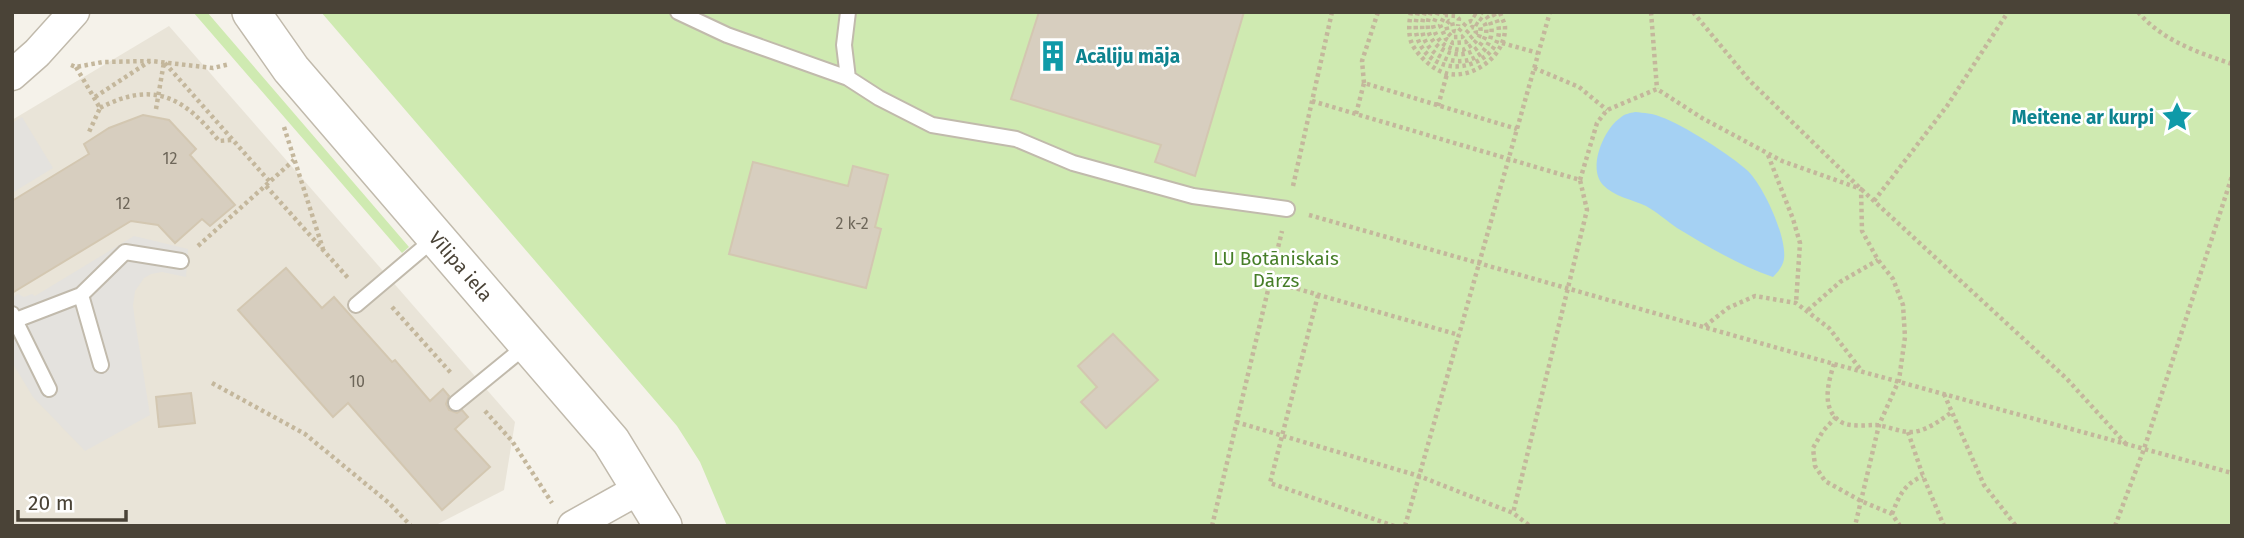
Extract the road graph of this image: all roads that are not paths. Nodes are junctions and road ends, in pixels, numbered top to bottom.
1 (74, 12) edge
2 (251, 12) edge
3 (678, 12) edge
4 (848, 12) edge
5 (12, 75) edge
6 (848, 78) junction
7 (1287, 209) road end
8 (436, 237) junction
9 (181, 261) road end
10 (80, 295) junction
11 (360, 301) road end
12 (14, 317) edge
13 (528, 344) junction
14 (101, 365) dead end
15 (49, 389) dead end
16 (456, 403) dead end
17 (640, 488) junction
18 (573, 526) edge
19 (663, 526) edge

1 - 5 street
2 - 8 street, Vīlipa iela
3 - 6 lane
4 - 6 lane
6 - 7 lane
8 - 11 lane
8 - 13 street, Vīlipa iela
9 - 10 lane
10 - 12 lane
10 - 14 lane
12 - 15 lane
13 - 16 lane
13 - 17 street, Vīlipa iela
17 - 18 street
17 - 19 street, Vīlipa iela

